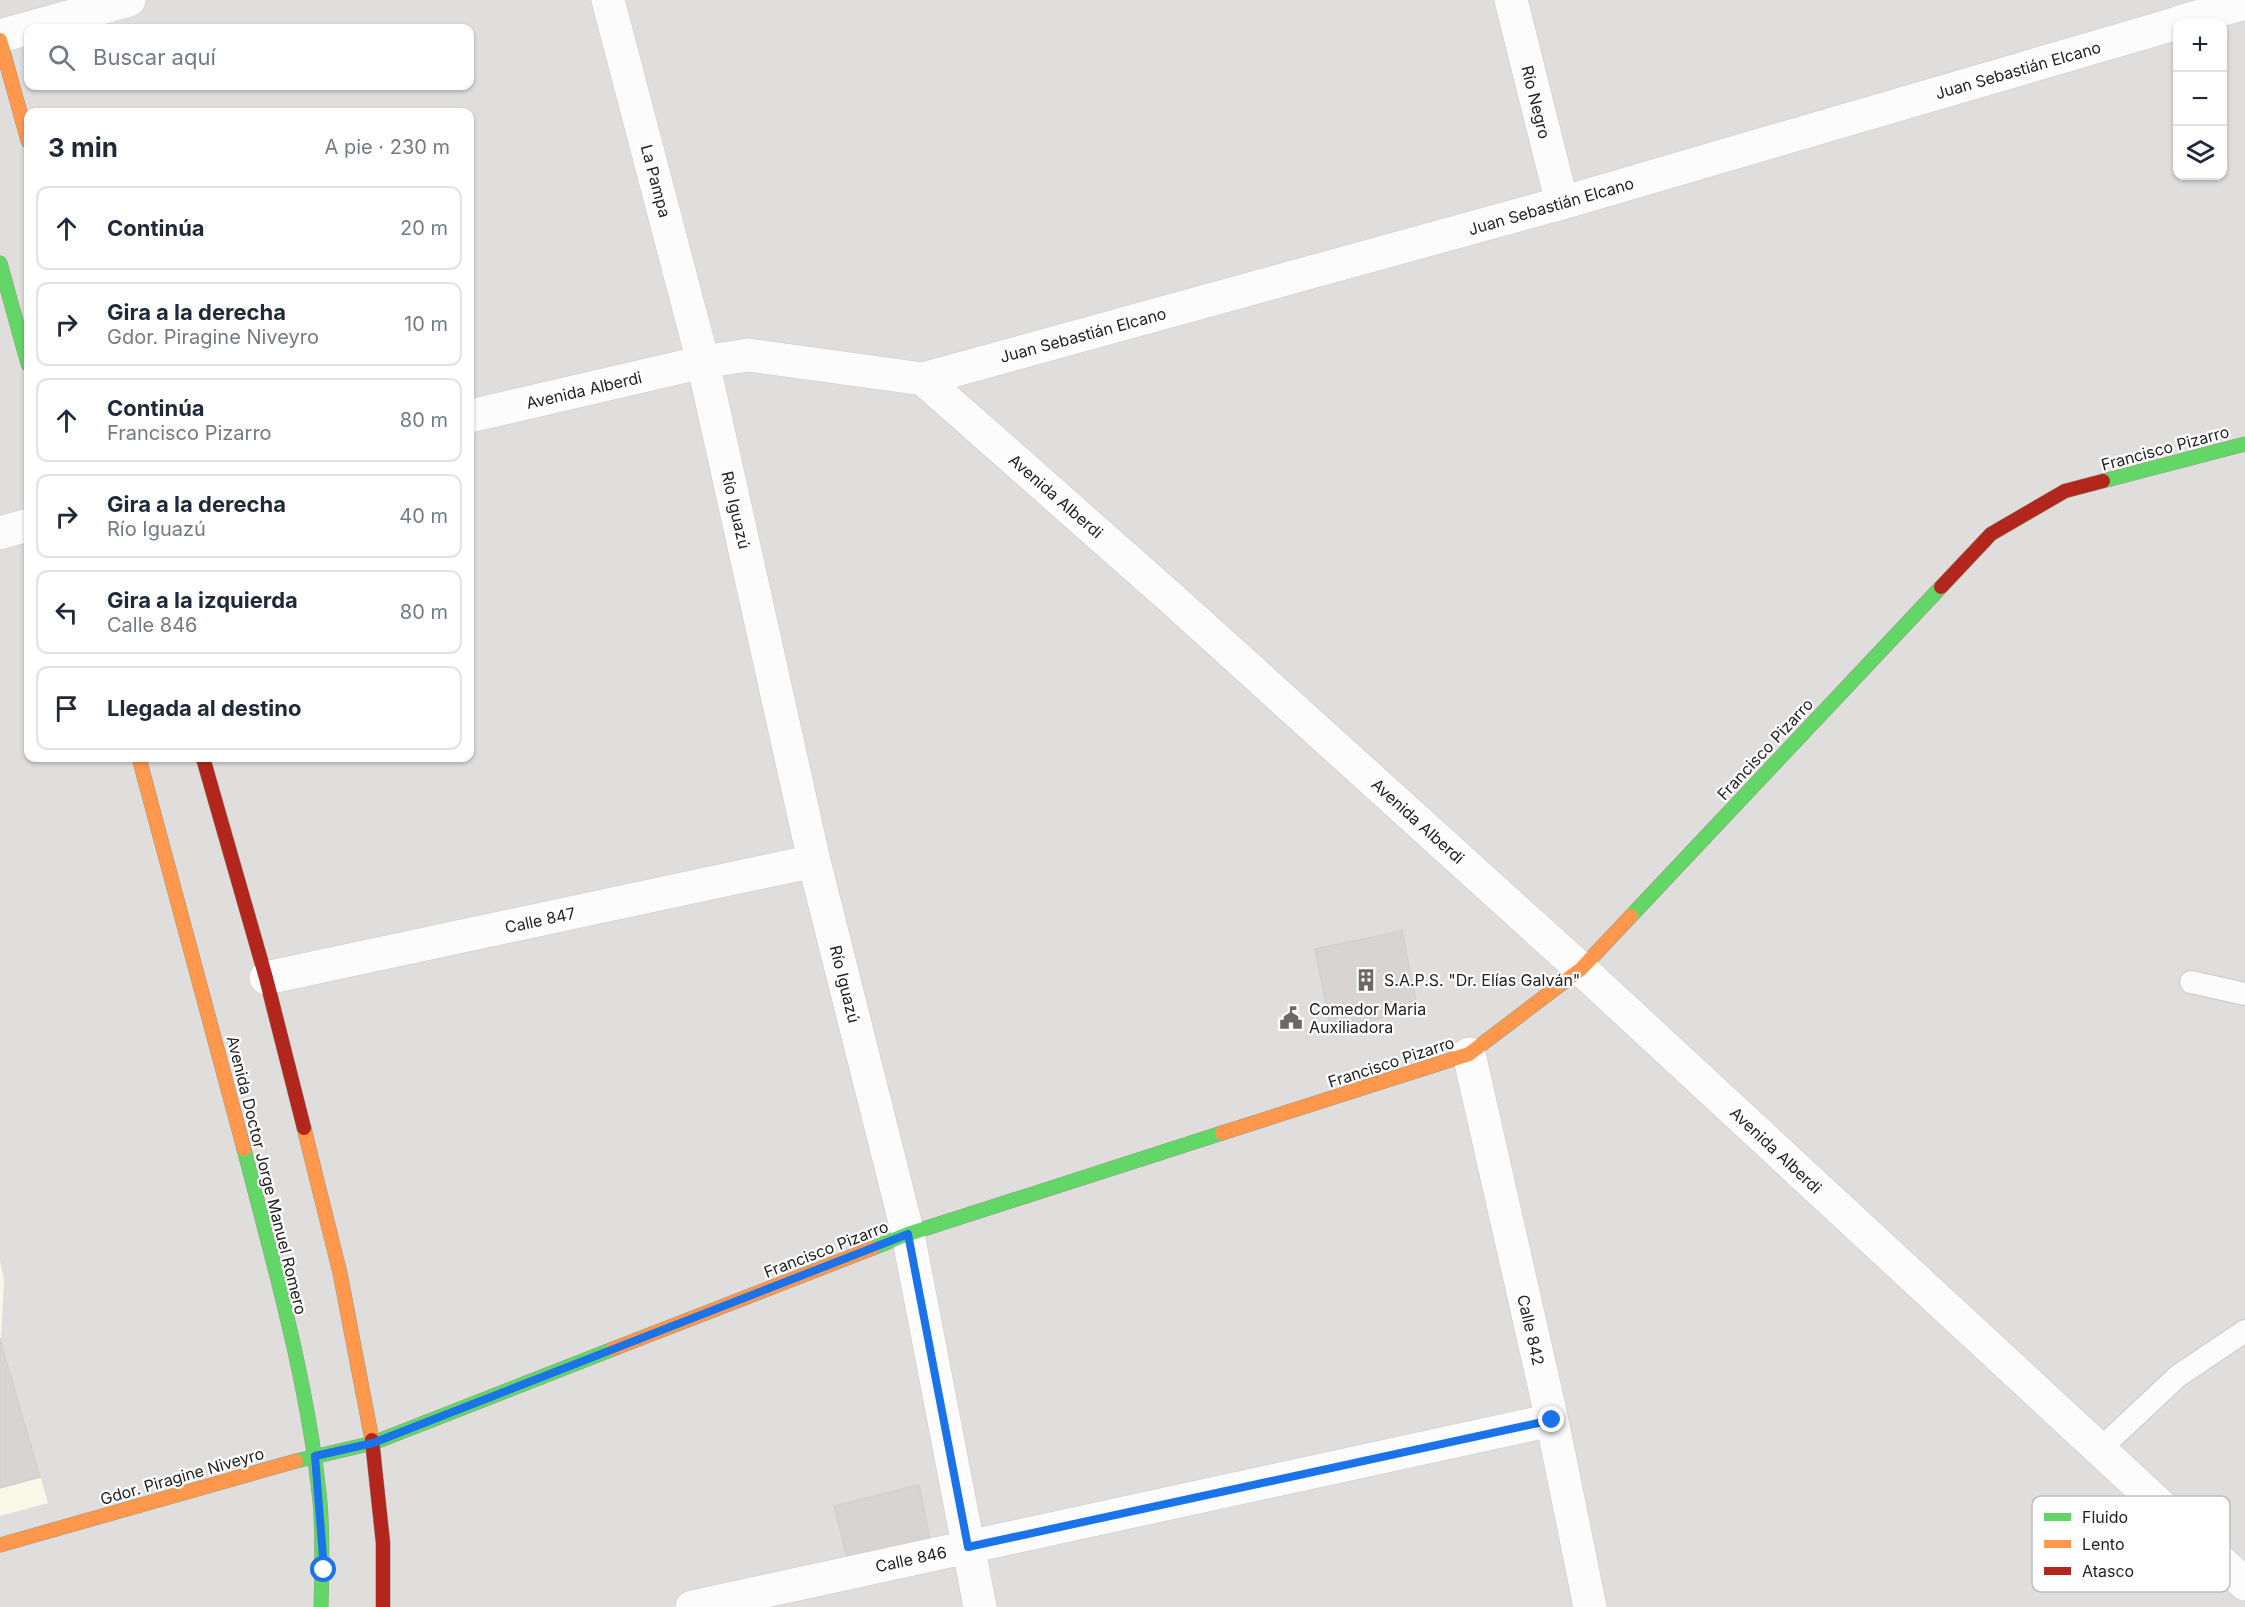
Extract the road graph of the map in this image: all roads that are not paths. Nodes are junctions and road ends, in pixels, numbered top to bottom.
1 (129, 0) edge
2 (608, 0) edge
3 (1511, 0) edge
4 (2243, 2) edge
5 (2193, 18) edge
6 (48, 24) edge
7 (2173, 24) edge
8 (24, 31) edge
9 (0, 38) edge
10 (24, 126) edge
11 (1562, 203) junction
12 (0, 263) edge
13 (24, 350) edge
14 (703, 362) junction
15 (922, 379) junction
16 (474, 415) edge
17 (2245, 444) edge
18 (24, 526) edge
19 (0, 533) edge
20 (139, 762) edge
21 (204, 762) edge
22 (814, 861) junction
23 (1581, 969) junction
24 (266, 978) junction
25 (2190, 982) dead end
26 (2245, 994) edge
27 (1469, 1054) junction
28 (908, 1234) junction
29 (2245, 1331) edge
30 (1552, 1420) junction
31 (373, 1443) junction
32 (2099, 1450) junction
33 (315, 1456) junction
34 (2149, 1496) edge
35 (0, 1545) edge
36 (968, 1547) junction
37 (2230, 1570) edge
38 (2245, 1584) edge
39 (321, 1607) edge
40 (383, 1607) edge
41 (692, 1607) edge
42 (980, 1607) edge
43 (1590, 1607) edge

1 - 6 street
2 - 14 street, La Pampa
3 - 11 street, Río Negro
4 - 5 street, Juan Sebastián Elcano
7 - 11 street, Juan Sebastián Elcano
8 - 9 street
9 - 10 street
11 - 15 street, Juan Sebastián Elcano
12 - 13 street
14 - 15 street, Avenida Alberdi
14 - 16 street, Avenida Alberdi
14 - 22 street, Río Iguazú
15 - 23 street, Avenida Alberdi
17 - 23 street, Francisco Pizarro
18 - 19 street
20 - 33 street, Avenida Doctor Jorge Manuel Romero
21 - 24 street
22 - 24 street, Calle 847
22 - 28 street, Río Iguazú
23 - 27 street, Francisco Pizarro
23 - 32 street, Avenida Alberdi
24 - 31 street
25 - 26 lane
27 - 28 street, Francisco Pizarro
27 - 30 street, Calle 842
28 - 31 street, Francisco Pizarro
28 - 36 street, Río Iguazú
29 - 32 lane
30 - 36 street, Calle 846
30 - 43 street, Calle 842
31 - 33 street, Gdor. Piragine Niveyro
31 - 40 street
32 - 34 street, Avenida Alberdi
33 - 35 street, Gdor. Piragine Niveyro
33 - 39 street, Avenida Doctor Jorge Manuel Romero
36 - 41 street, Calle 846
36 - 42 street, Río Iguazú
37 - 38 street, Avenida Alberdi

